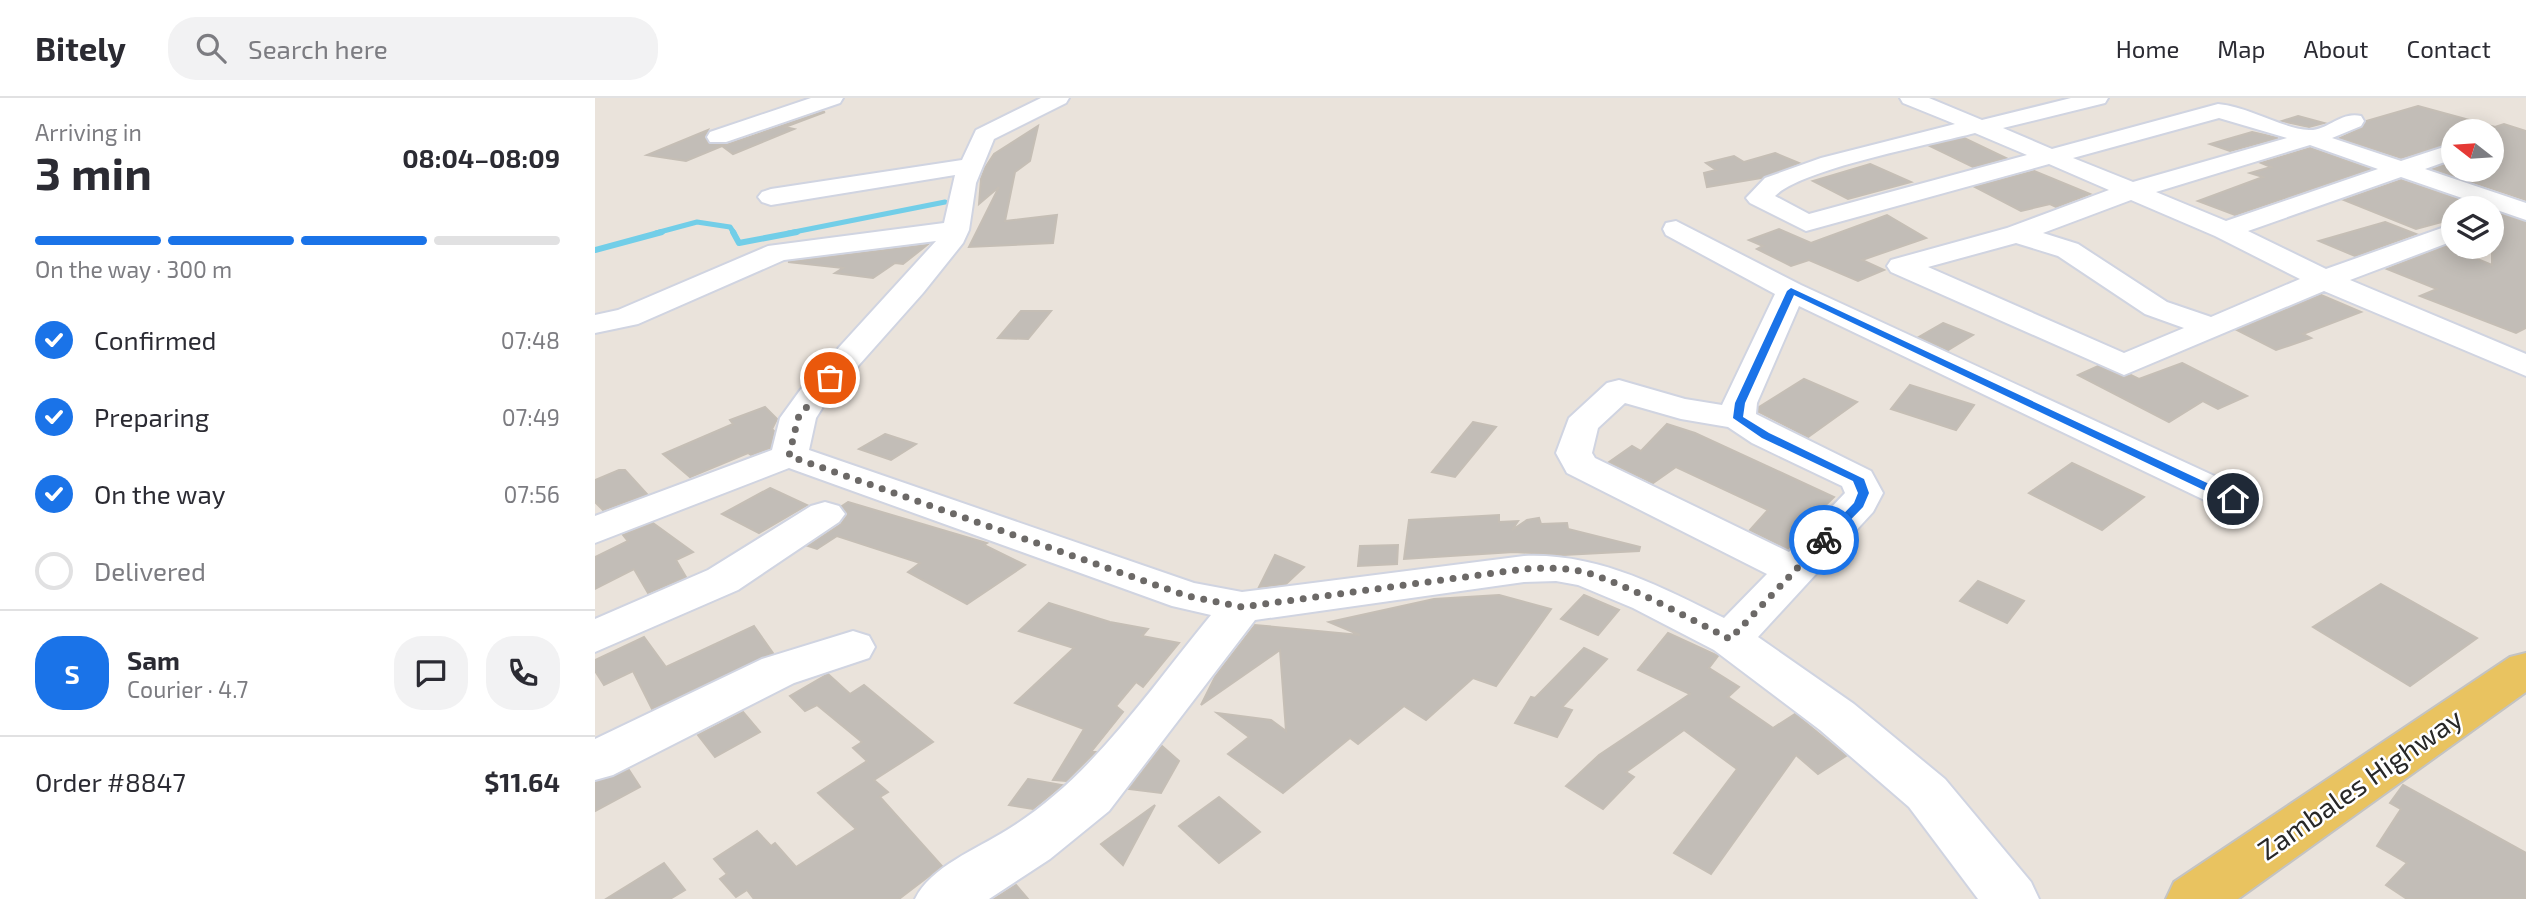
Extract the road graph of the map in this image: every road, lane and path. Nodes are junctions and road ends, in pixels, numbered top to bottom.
1 (832, 98) edge
2 (1058, 98) edge
3 (1911, 98) edge
4 (2097, 98) edge
5 (2220, 104) edge
6 (2353, 121) dead end
7 (1978, 126) junction
8 (717, 137) dead end
9 (2311, 138) junction
10 (2441, 155) edge
11 (2050, 157) junction
12 (2402, 168) junction
13 (2128, 192) junction
14 (771, 197) dead end
15 (962, 197) junction
16 (2511, 213) edge
17 (1676, 229) dead end
18 (2225, 230) junction
19 (2017, 234) junction
20 (2441, 236) edge
21 (2324, 280) junction
22 (1791, 291) junction
23 (595, 324) edge
24 (2210, 327) junction
25 (2526, 366) edge
26 (1738, 418) junction
27 (789, 456) junction
28 (2233, 499) dead end
29 (825, 514) dead end
30 (595, 531) edge
31 (1794, 571) junction
32 (1242, 607) junction
33 (595, 637) edge
34 (1730, 639) junction
35 (853, 647) dead end
36 (2526, 669) edge
37 (595, 761) edge
38 (943, 899) edge
39 (2011, 899) edge
40 (2194, 899) edge

1 - 8 street
2 - 15 street
3 - 7 street
4 - 7 street
5 - 9 street
5 - 11 street
6 - 9 street
7 - 11 street
7 - 11 street
9 - 12 street
9 - 13 street
10 - 12 street
11 - 13 street
12 - 16 street
12 - 18 street
13 - 18 street
13 - 19 street
14 - 15 street
15 - 23 street
15 - 27 street
17 - 22 street
18 - 21 street
19 - 24 street
19 - 24 street
20 - 21 street
21 - 24 street
21 - 25 street
22 - 26 street
22 - 28 street
26 - 31 street
26 - 31 street
27 - 30 street
27 - 32 street
29 - 33 street
31 - 34 street
32 - 34 street
32 - 38 street
34 - 39 street
35 - 37 street
36 - 40 main road, Zambales Highway

